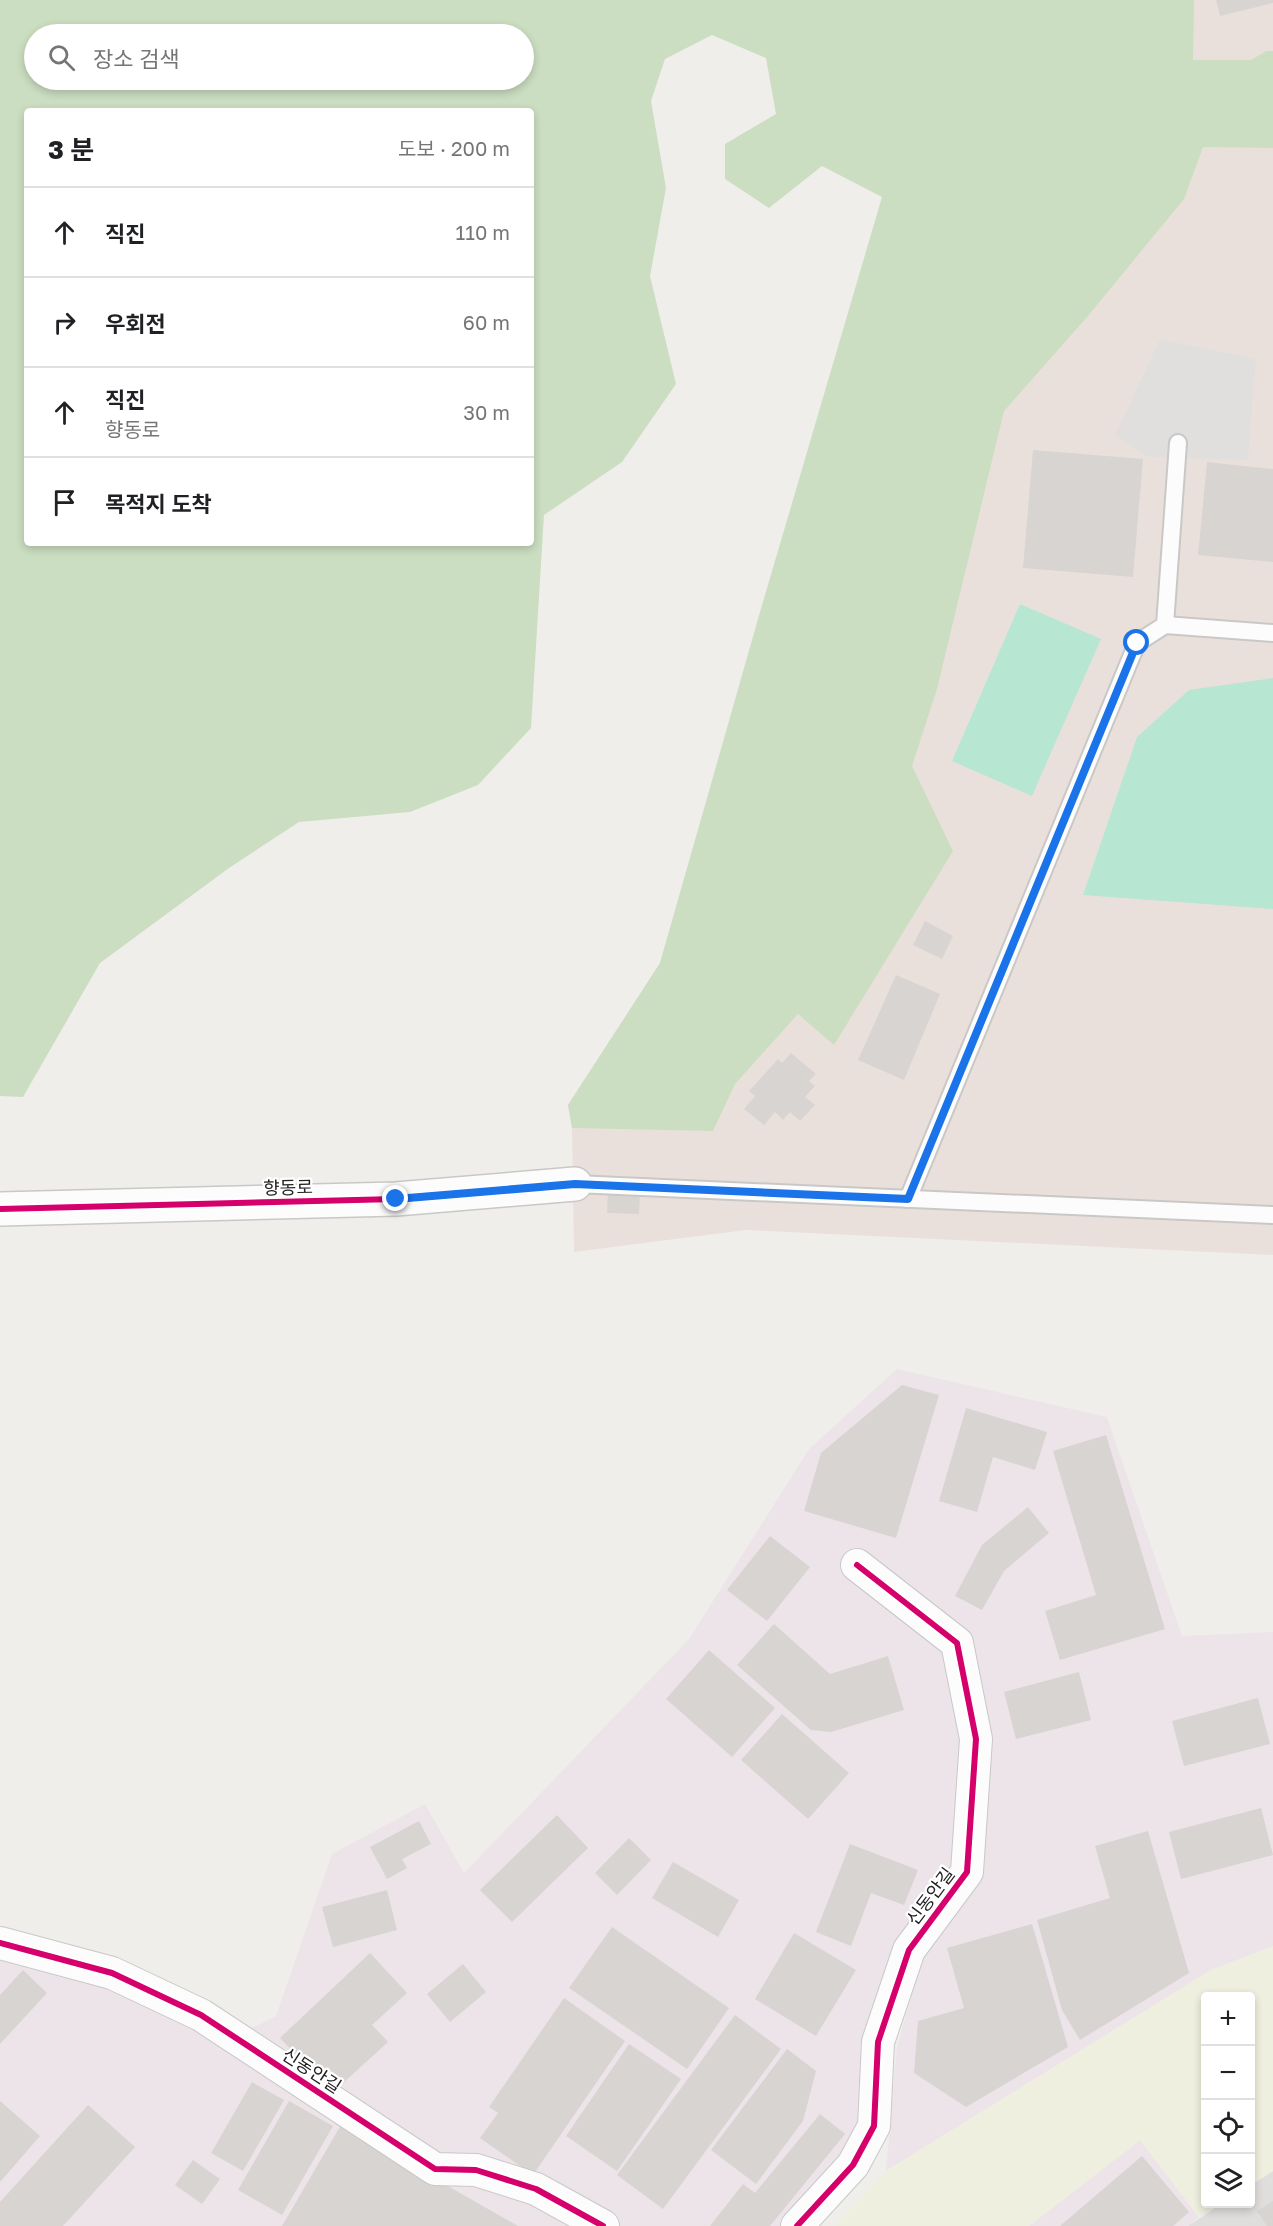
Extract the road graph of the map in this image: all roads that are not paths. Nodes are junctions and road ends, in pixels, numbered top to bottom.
1 (1178, 443) dead end
2 (1165, 625) junction
3 (1273, 633) edge
4 (575, 1184) joint
5 (908, 1199) junction
6 (0, 1209) edge
7 (1273, 1215) edge
8 (857, 1565) dead end
9 (0, 1943) edge
10 (603, 2226) edge
11 (797, 2226) edge

1 - 2 lane
2 - 3 lane
2 - 5 lane
4 - 5 lane
4 - 6 street, 향동로
5 - 7 lane
8 - 11 street, 신동안길
9 - 10 street, 신동안길

